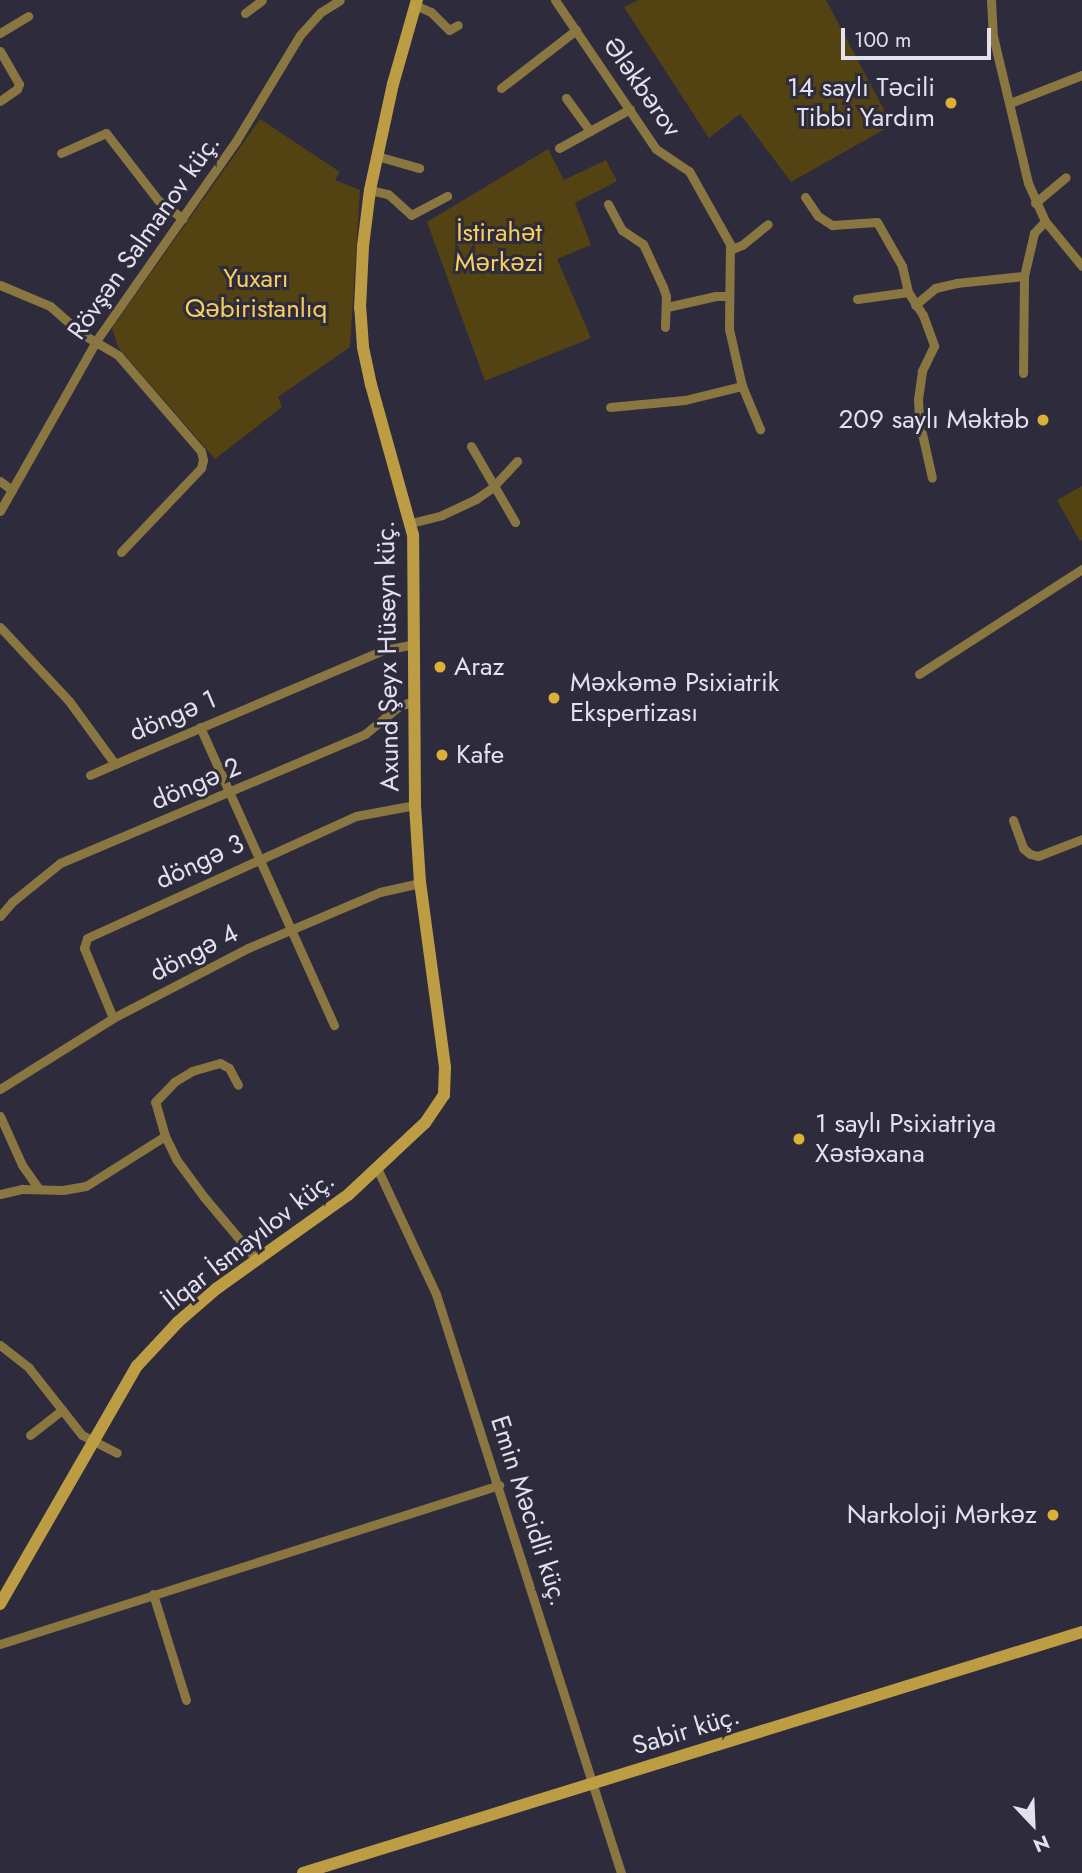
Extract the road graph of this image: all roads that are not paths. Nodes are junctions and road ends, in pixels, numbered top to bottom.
1 (262, 0) edge
2 (555, 0) edge
3 (991, 0) edge
4 (335, 1) edge
5 (416, 3) edge
6 (245, 13) dead end
7 (28, 16) dead end
8 (458, 25) dead end
9 (576, 30) junction
10 (0, 33) edge
11 (0, 51) edge
12 (1082, 75) edge
13 (501, 88) dead end
14 (566, 98) dead end
15 (0, 100) edge
16 (1010, 103) junction
17 (630, 110) junction
18 (590, 131) junction
19 (559, 148) dead end
20 (61, 153) dead end
21 (377, 156) junction
22 (419, 168) dead end
23 (1066, 177) dead end
24 (370, 190) junction
25 (447, 196) dead end
26 (805, 197) dead end
27 (1035, 203) junction
28 (608, 204) dead end
29 (183, 219) junction
30 (1045, 221) junction
31 (768, 224) dead end
32 (732, 249) junction
33 (1082, 267) edge
34 (1024, 276) junction
35 (0, 285) edge
36 (908, 292) junction
37 (729, 296) junction
38 (857, 299) dead end
39 (915, 305) junction
40 (667, 307) junction
41 (666, 327) dead end
42 (96, 341) junction
43 (1023, 373) dead end
44 (741, 386) junction
45 (610, 407) dead end
46 (760, 429) dead end
47 (471, 446) dead end
48 (517, 461) dead end
49 (932, 478) dead end
50 (0, 481) edge
51 (492, 488) junction
52 (12, 490) junction
53 (0, 511) edge
54 (411, 523) junction
55 (514, 523) dead end
56 (121, 552) dead end
57 (1082, 569) edge
58 (0, 627) edge
59 (414, 644) junction
60 (919, 674) dead end
61 (415, 700) junction
62 (200, 727) junction
63 (115, 764) junction
64 (90, 775) dead end
65 (230, 792) junction
66 (415, 806) junction
67 (1013, 820) dead end
68 (1082, 839) edge
69 (259, 858) junction
70 (420, 883) junction
71 (0, 916) edge
72 (291, 928) junction
73 (113, 1018) junction
74 (334, 1026) dead end
75 (238, 1085) dead end
76 (0, 1088) edge
77 (0, 1116) edge
78 (165, 1136) junction
79 (377, 1168) junction
80 (38, 1188) junction
81 (0, 1194) edge
82 (256, 1259) junction
83 (0, 1345) edge
84 (62, 1410) junction
85 (30, 1435) dead end
86 (93, 1442) junction
87 (117, 1453) dead end
88 (499, 1485) junction
89 (153, 1594) junction
90 (0, 1604) edge
91 (1082, 1632) edge
92 (0, 1644) edge
93 (186, 1700) dead end
94 (594, 1783) junction
95 (303, 1873) edge
96 (621, 1873) edge

1 - 6 street
2 - 9 street, Ələkbərov
3 - 16 street
4 - 29 street, Rövşən Salmanov küç.
5 - 8 street
5 - 21 main road, Axund Şeyx Hüseyn küç.
7 - 10 street
9 - 13 street
9 - 17 street, Ələkbərov
11 - 15 street
12 - 16 street
14 - 18 street
16 - 27 street
17 - 18 street
17 - 32 street, Ələkbərov
18 - 19 street
20 - 29 street
21 - 22 street
21 - 24 main road, Axund Şeyx Hüseyn küç.
23 - 27 street
24 - 25 street
24 - 54 main road, Axund Şeyx Hüseyn küç.
26 - 36 street
27 - 30 street
28 - 40 street
29 - 42 street, Rövşən Salmanov küç.
30 - 33 street
30 - 34 street
31 - 32 street
32 - 37 street
34 - 39 street
34 - 43 street
35 - 42 street
36 - 38 street
36 - 39 street
37 - 40 street
37 - 44 street
39 - 49 street
40 - 41 street
42 - 52 street, Rövşən Salmanov küç.
42 - 56 street
44 - 45 street
44 - 46 street
47 - 51 street
48 - 51 street
50 - 52 street
51 - 54 street
51 - 55 street
52 - 53 street, Rövşən Salmanov küç.
54 - 59 main road, Axund Şeyx Hüseyn küç.
57 - 60 street
58 - 63 street, döngə 1
59 - 61 main road, Axund Şeyx Hüseyn küç.
59 - 62 street, döngə 1
61 - 65 street, döngə 2
61 - 66 main road, Axund Şeyx Hüseyn küç.
62 - 63 street, döngə 1
62 - 65 street
63 - 64 street
65 - 69 street
65 - 71 street, döngə 2
66 - 69 street, döngə 3
66 - 70 main road, Axund Şeyx Hüseyn küç.
67 - 68 street
69 - 72 street
69 - 73 street, döngə 3
70 - 72 street, döngə 4
70 - 79 main road, Axund Şeyx Hüseyn küç.
72 - 73 street, döngə 4
72 - 74 street
73 - 76 street, döngə 4
75 - 78 street
77 - 80 street
78 - 80 street
78 - 82 street
79 - 82 main road, İlqar İsmayılov küç.
79 - 88 street, Emin Məcidli küç.
80 - 81 street
82 - 86 main road, İlqar İsmayılov küç.
83 - 84 street
84 - 85 street
84 - 86 street
86 - 87 street
86 - 90 main road, İlqar İsmayılov küç.
88 - 89 street
88 - 94 street, Emin Məcidli küç.
89 - 92 street
89 - 93 street
91 - 94 main road, Sabir küç.
94 - 95 main road, Sabir küç.
94 - 96 street, Emin Məcidli küç.

